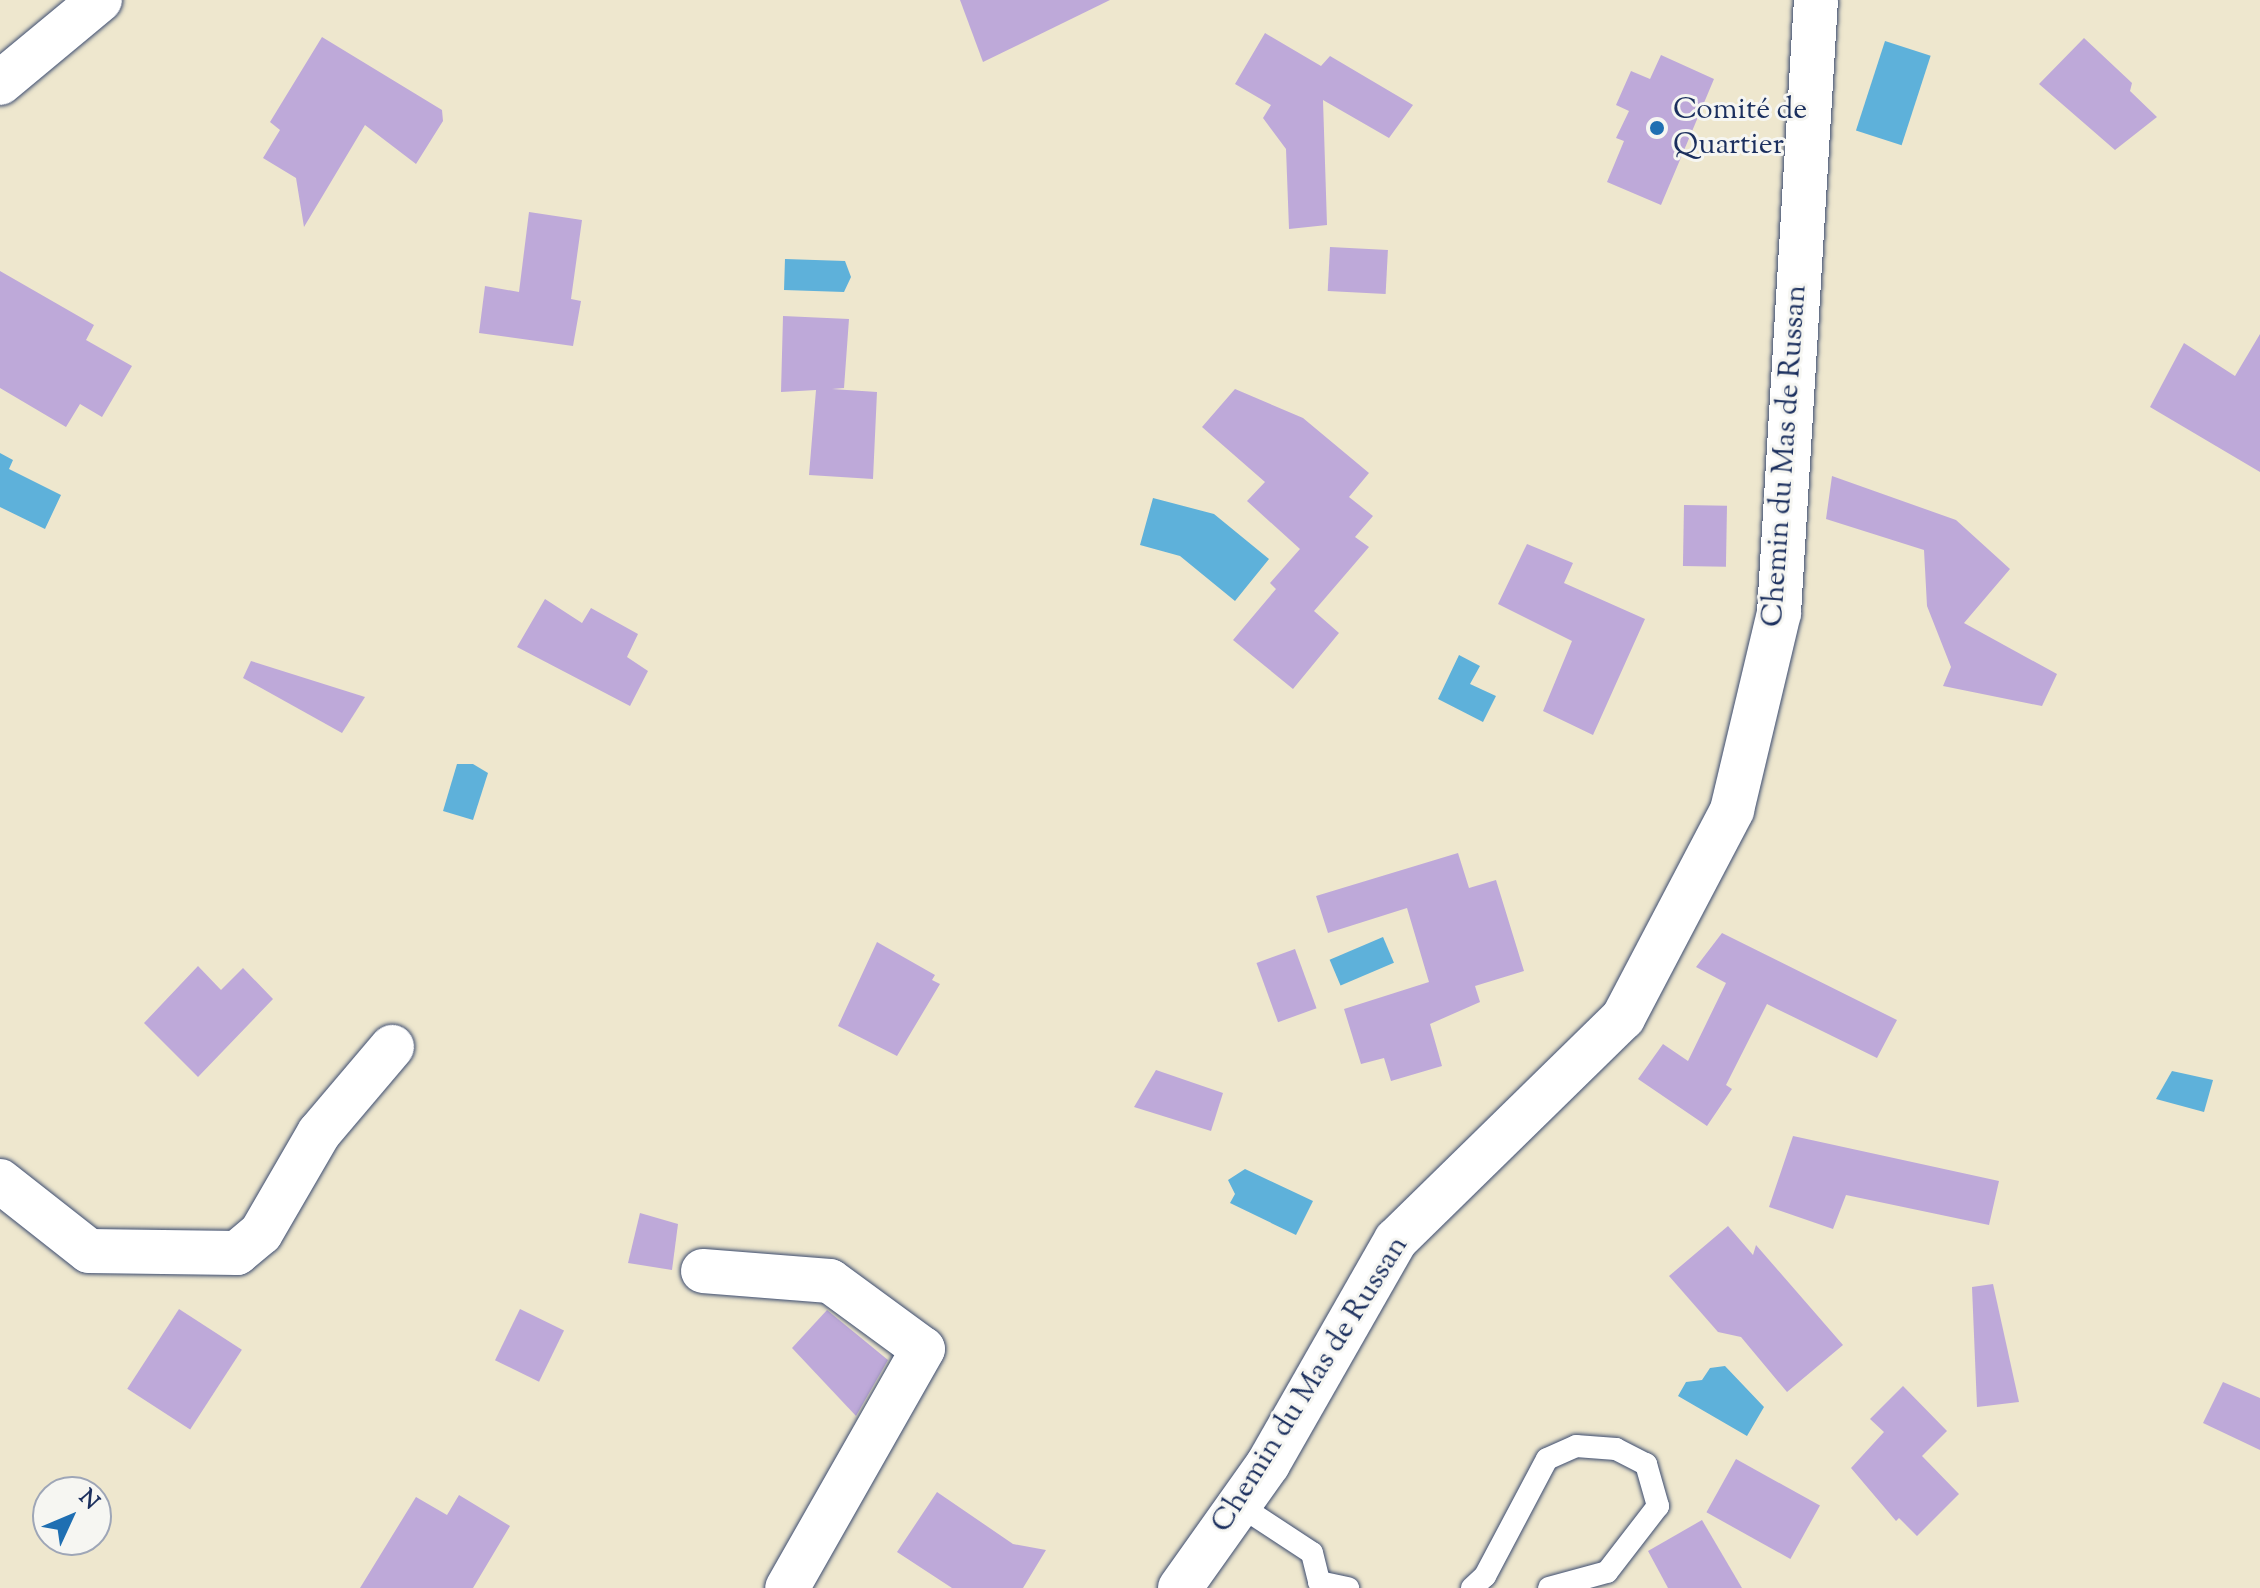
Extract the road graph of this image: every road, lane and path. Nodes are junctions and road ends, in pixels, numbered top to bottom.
1 (100, 0) edge
2 (1816, 0) edge
3 (0, 83) edge
4 (392, 1047) dead end
5 (0, 1181) edge
6 (703, 1271) dead end
7 (1239, 1505) junction
8 (787, 1588) edge
9 (1180, 1588) edge
10 (1348, 1588) edge
11 (1472, 1588) edge
12 (1549, 1588) edge

1 - 3 street
2 - 7 street, Chemin du Mas de Russan
4 - 5 street
6 - 8 street
7 - 9 street, Chemin du Mas de Russan
7 - 10 lane
11 - 12 lane

